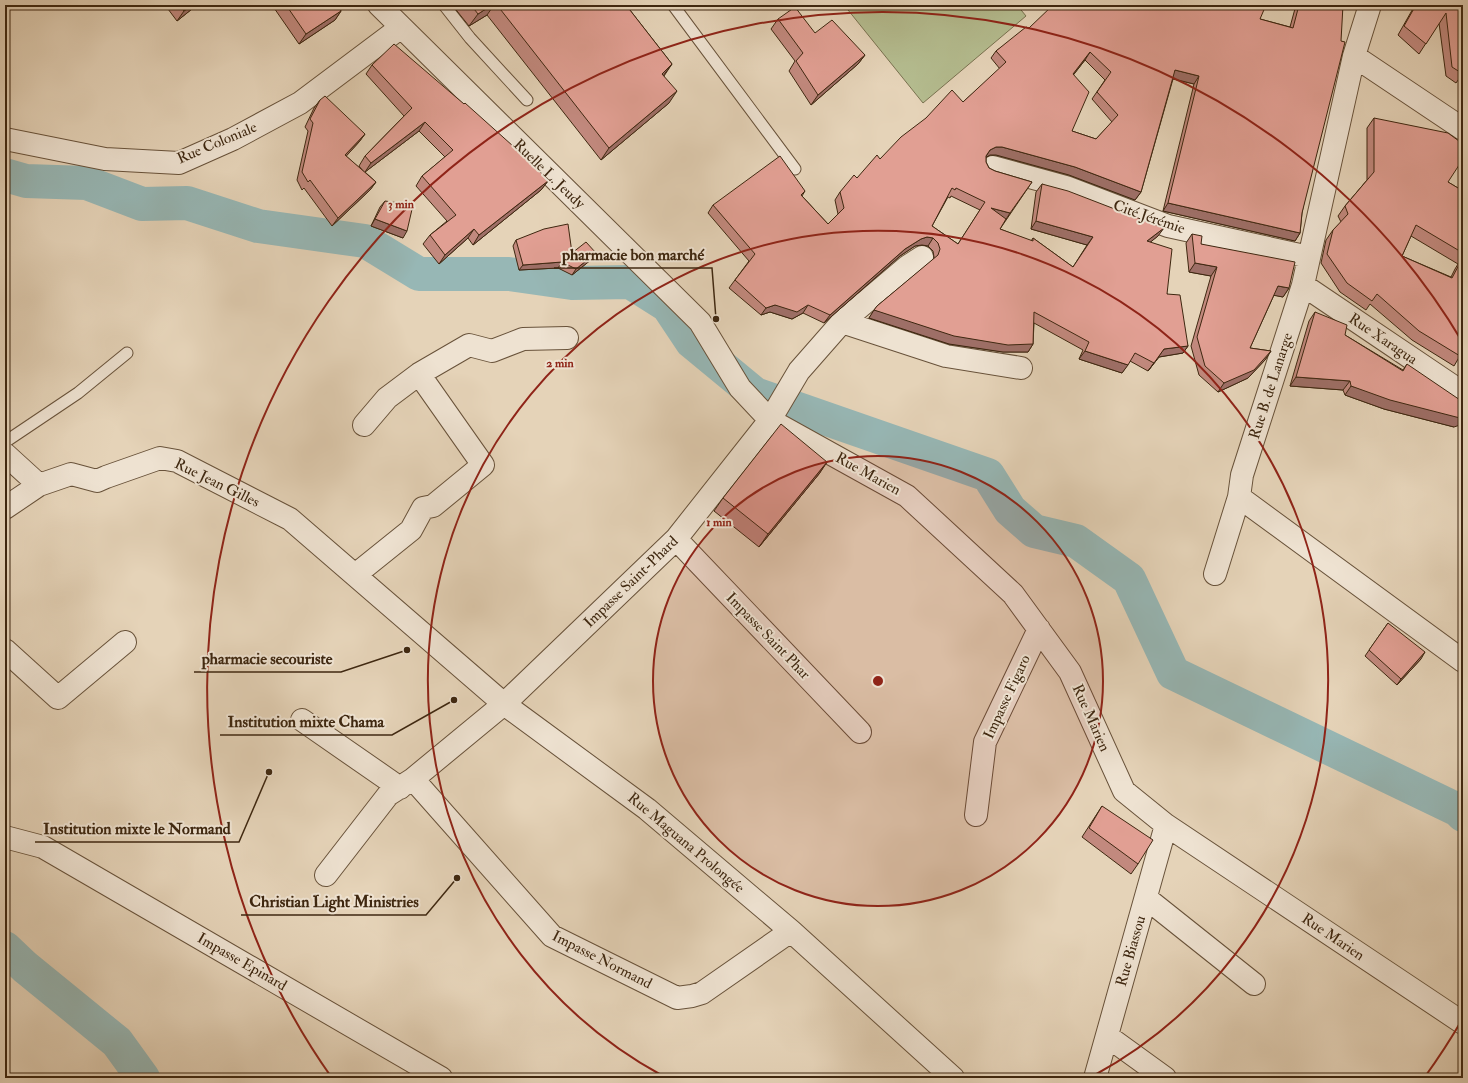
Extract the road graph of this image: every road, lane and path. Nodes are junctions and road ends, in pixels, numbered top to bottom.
1 (378, 5) edge
2 (444, 5) edge
3 (673, 5) edge
4 (1370, 5) edge
5 (400, 28) junction
6 (1354, 56) junction
7 (527, 100) dead end
8 (1463, 129) edge
9 (5, 139) edge
10 (993, 167) dead end
11 (795, 169) dead end
12 (922, 257) dead end
13 (1309, 257) junction
14 (1302, 285) junction
15 (842, 322) junction
16 (567, 338) dead end
17 (127, 353) dead end
18 (1021, 368) dead end
19 (419, 374) junction
20 (740, 388) joint
21 (1463, 393) edge
22 (770, 420) junction
23 (364, 425) dead end
24 (5, 442) edge
25 (5, 454) edge
26 (39, 484) junction
27 (1239, 497) junction
28 (5, 508) edge
29 (676, 539) junction
30 (1215, 574) dead end
31 (355, 575) junction
32 (407, 621) joint
33 (1039, 629) junction
34 (125, 642) dead end
35 (5, 650) edge
36 (1463, 662) edge
37 (504, 704) junction
38 (302, 720) dead end
39 (860, 732) dead end
40 (406, 783) junction
41 (976, 815) dead end
42 (1166, 825) junction
43 (5, 837) edge
44 (326, 875) dead end
45 (1146, 898) junction
46 (791, 931) junction
47 (1254, 984) dead end
48 (1463, 1024) edge
49 (1107, 1036) junction
50 (441, 1078) edge
51 (954, 1078) edge
52 (1095, 1078) edge
53 (1165, 1078) edge

1 - 5 street, Ruelle L. Jeudy
2 - 7 lane
3 - 11 lane
4 - 6 street, Rue B. de Lanarge
5 - 9 street, Rue Coloniale
5 - 20 street, Ruelle L. Jeudy
6 - 8 street
6 - 13 street, Rue B. de Lanarge
10 - 13 street, Cité Jérémie
12 - 15 street, Impasse Saint-Phard
13 - 14 street, Rue B. de Lanarge
14 - 21 street, Rue Xaragua
14 - 27 street, Rue B. de Lanarge
15 - 18 street
15 - 22 street, Impasse Saint-Phard
16 - 19 street
17 - 24 lane
19 - 23 street
19 - 31 street
20 - 22 street, Rue Marien
22 - 29 street, Impasse Saint-Phard
22 - 33 street, Rue Marien
25 - 26 street
26 - 28 street, Rue Jean Gilles
26 - 31 street, Rue Jean Gilles
27 - 30 street, Rue B. de Lanarge
27 - 36 street
29 - 37 street, Impasse Saint-Phard
29 - 39 street, Impasse Saint Phar
31 - 32 street, Rue Jean Gilles
32 - 37 street, Rue Maguana Prolongée
33 - 41 street, Impasse Figaro
33 - 42 street, Rue Marien
34 - 35 street
37 - 40 street, Impasse Saint-Phard
37 - 46 street, Rue Maguana Prolongée
38 - 40 street, Impasse Normand
40 - 44 street, Impasse Saint-Phard
40 - 46 street, Impasse Normand
42 - 45 street, Rue Biassou
42 - 48 street, Rue Marien
43 - 50 street, Impasse Epinard
45 - 47 street
45 - 49 street, Rue Biassou
46 - 51 street, Rue Maguana Prolongée
49 - 52 street, Rue Biassou
49 - 53 street

